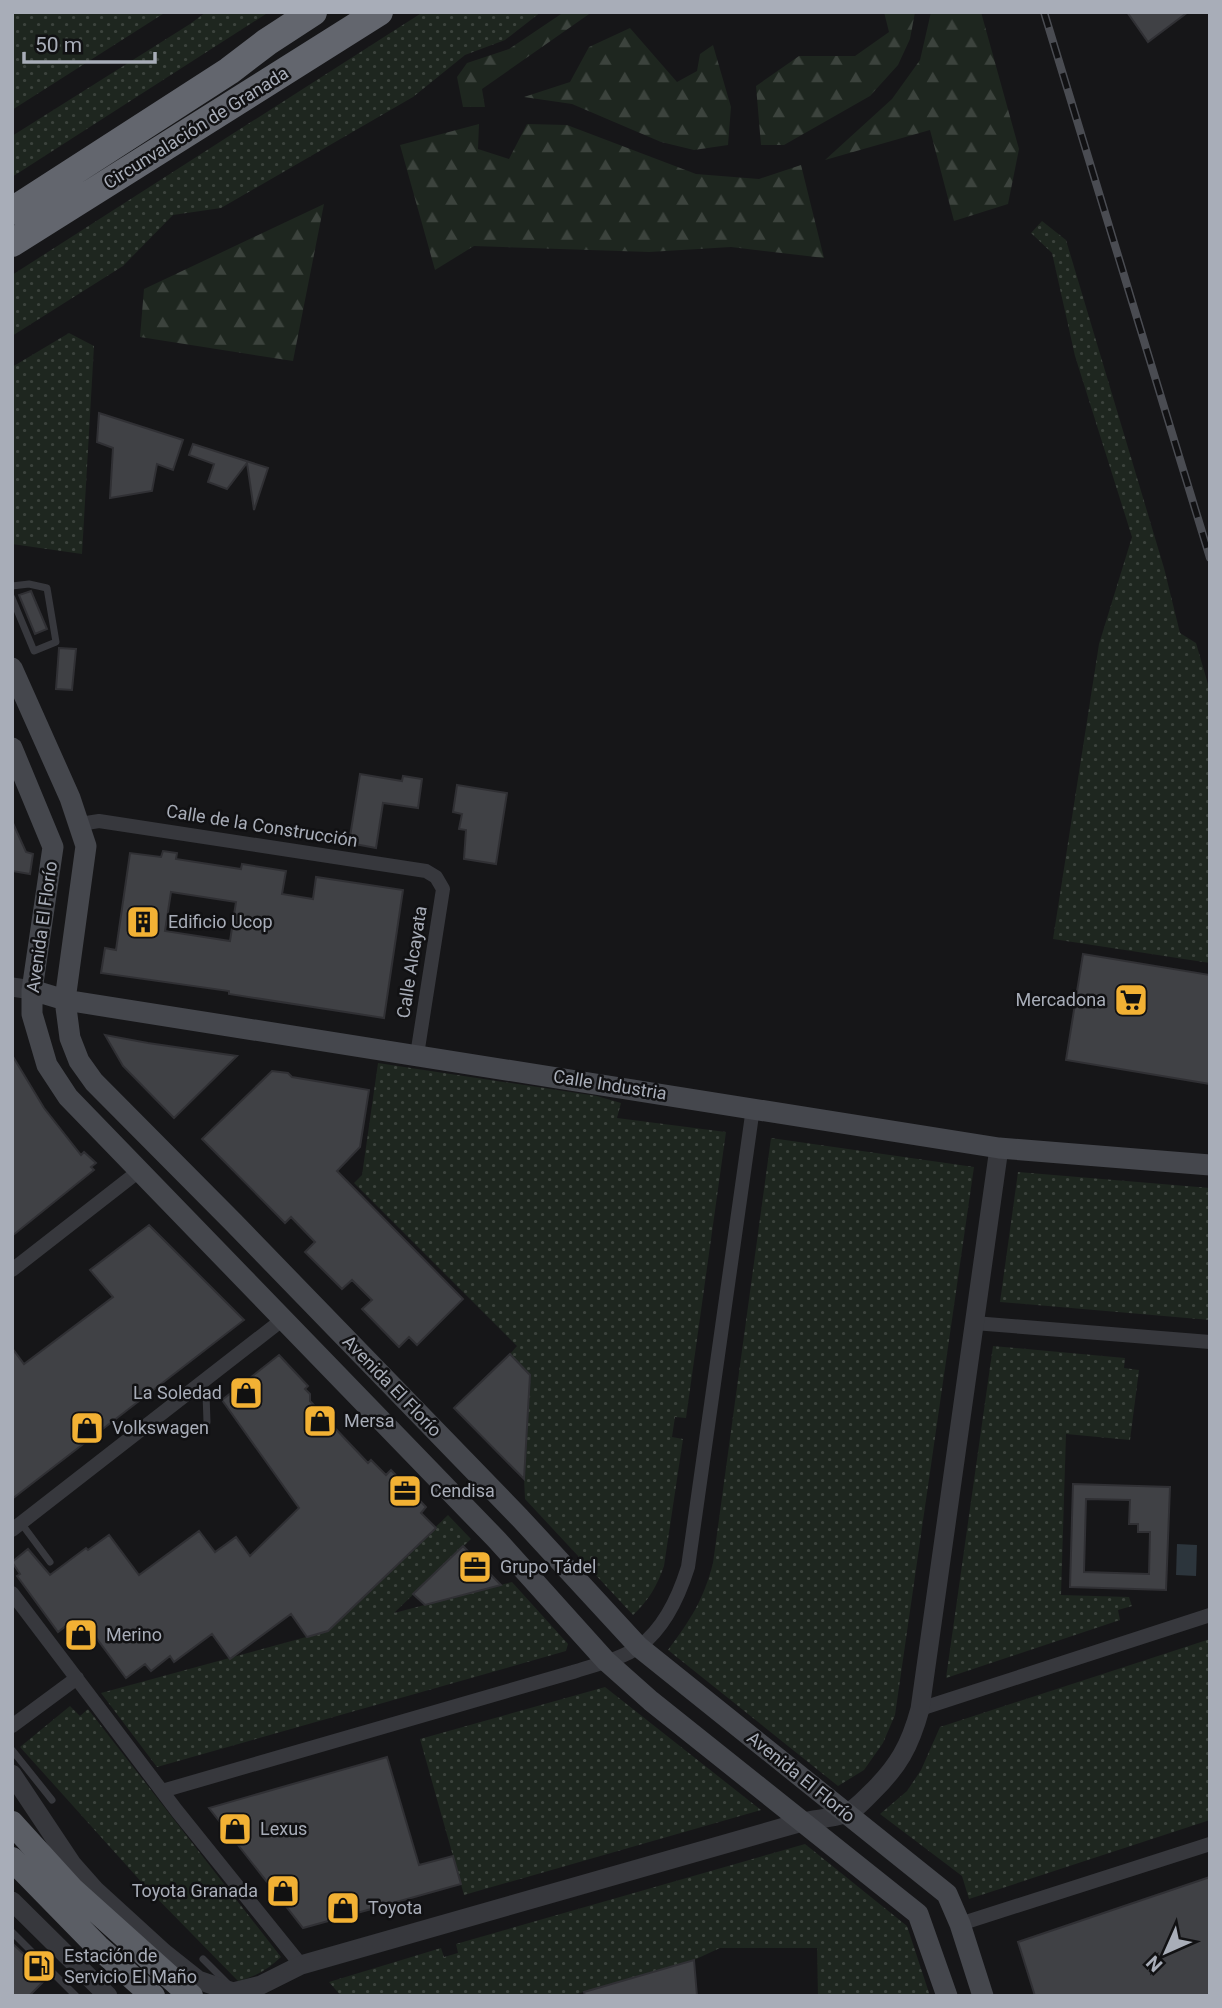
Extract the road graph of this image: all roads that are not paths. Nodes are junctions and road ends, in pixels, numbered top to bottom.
1 (313, 12) edge
2 (379, 12) edge
3 (267, 42) junction
4 (114, 181) junction
5 (12, 194) edge
6 (12, 211) edge
7 (12, 243) edge
8 (12, 262) edge
9 (12, 586) edge
10 (12, 598) edge
11 (12, 668) edge
12 (12, 748) edge
13 (80, 824) junction
14 (50, 836) junction
15 (436, 877) joint
16 (22, 988) edge
17 (65, 1000) junction
18 (417, 1055) junction
19 (752, 1108) junction
20 (999, 1148) junction
21 (163, 1151) junction
22 (1210, 1165) edge
23 (139, 1171) junction
24 (12, 1270) edge
25 (307, 1297) junction
26 (282, 1320) junction
27 (974, 1323) junction
28 (1210, 1342) edge
29 (199, 1385) junction
30 (207, 1422) dead end
31 (16, 1527) edge
32 (50, 1562) dead end
33 (12, 1592) edge
34 (1210, 1615) edge
35 (639, 1647) junction
36 (606, 1661) junction
37 (77, 1678) junction
38 (920, 1709) junction
39 (12, 1726) edge
40 (12, 1750) edge
41 (12, 1774) edge
42 (162, 1791) junction
43 (52, 1801) dead end
44 (847, 1814) junction
45 (802, 1822) junction
46 (12, 1823) edge
47 (1210, 1844) edge
48 (12, 1859) edge
49 (12, 1901) edge
50 (960, 1924) junction
51 (120, 1931) junction
52 (12, 1932) edge
53 (928, 1935) junction
54 (155, 1944) junction
55 (203, 1959) dead end
56 (301, 1965) junction
57 (282, 1976) junction
58 (223, 1992) edge
59 (76, 1996) edge
60 (108, 1996) edge
61 (153, 1996) edge
62 (191, 1996) edge
63 (270, 1996) edge
64 (947, 1996) edge
65 (983, 1996) edge

1 - 3 highway, Circunvalación de Granada
2 - 4 highway, Circunvalación de Granada
3 - 5 highway
3 - 6 highway, Circunvalación de Granada
4 - 7 highway, Circunvalación de Granada
4 - 8 highway
9 - 10 lane
11 - 13 main road, Avenida El Florío
12 - 14 main road, Avenida El Florío
13 - 14 main road
13 - 15 street, Calle de la Construcción
13 - 17 main road, Avenida El Florío
14 - 16 main road, Avenida El Florío
15 - 18 street, Calle Alcayata
16 - 17 main road, Calle Industria
16 - 23 main road, Avenida El Florío
17 - 18 main road, Calle Industria
17 - 21 main road, Avenida El Florío
18 - 19 main road, Calle Industria
19 - 20 main road, Calle Industria
19 - 35 street
20 - 22 main road, Calle Industria
20 - 27 street
21 - 23 main road
21 - 25 main road, Avenida El Florío
23 - 24 street
23 - 26 main road, Avenida El Florío
25 - 26 main road
25 - 35 main road, Avenida El Florío
26 - 29 street
26 - 36 main road, Avenida El Florío
27 - 28 street
27 - 38 street
29 - 30 lane
29 - 31 street
31 - 32 lane
33 - 37 street
34 - 38 street
35 - 36 street
35 - 44 main road, Avenida El Florío
36 - 42 street
36 - 45 main road, Avenida El Florío
37 - 39 street
37 - 42 street
38 - 44 street
40 - 43 lane
41 - 54 street
42 - 56 street
44 - 45 street
44 - 50 main road, Avenida El Florío
45 - 53 main road, Avenida El Florío
45 - 56 street
46 - 51 highway
47 - 50 street
48 - 61 highway
49 - 60 street
50 - 53 main road
50 - 65 main road, Avenida El Florío
51 - 54 street
51 - 62 highway
52 - 59 lane
53 - 64 main road, Avenida El Florío
54 - 58 street
55 - 58 lane
56 - 57 street
57 - 58 street
57 - 63 street

